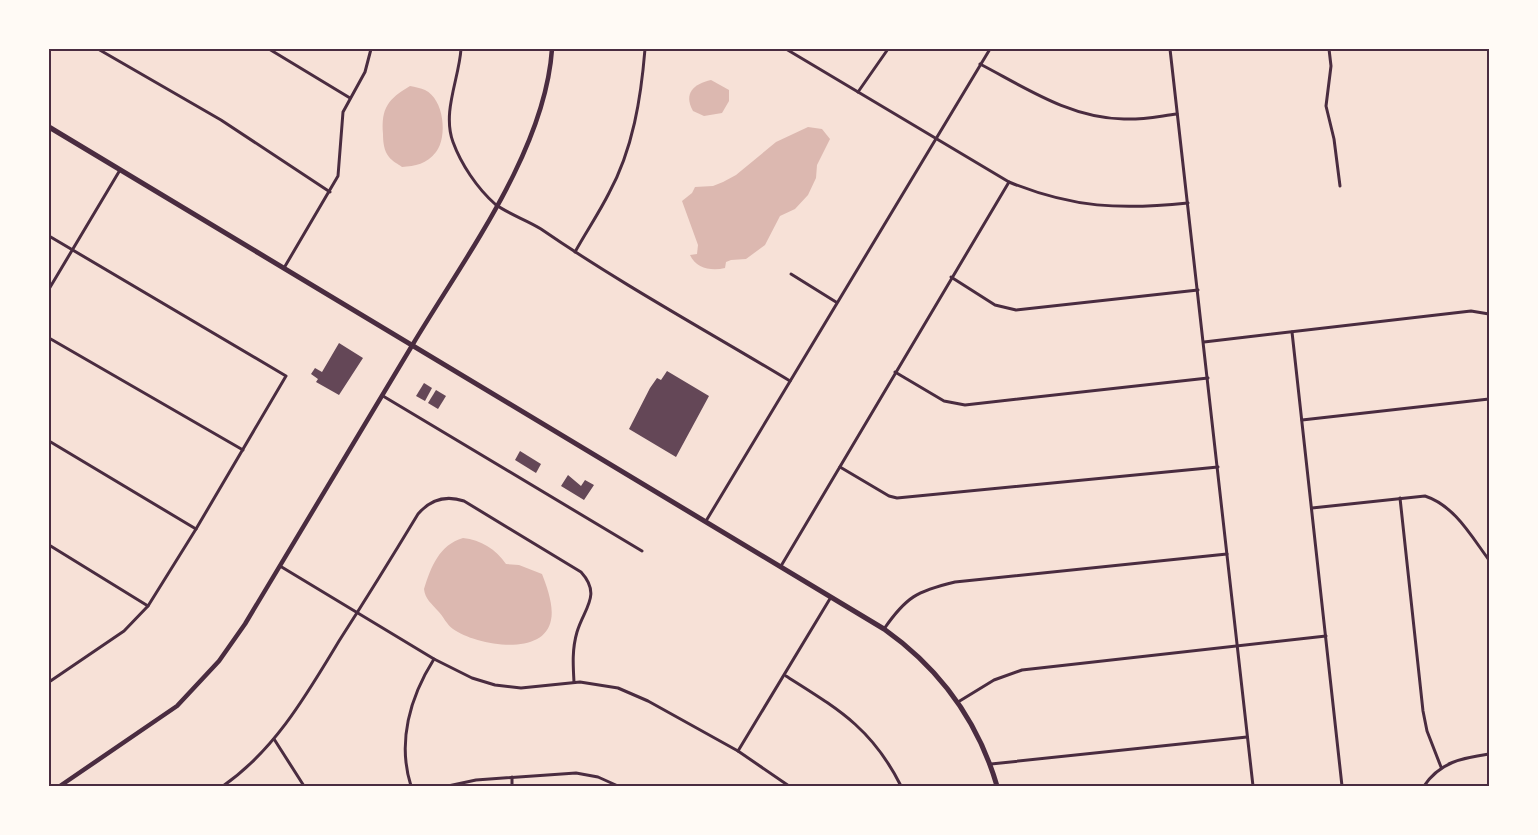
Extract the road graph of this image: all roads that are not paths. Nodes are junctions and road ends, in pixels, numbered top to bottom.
1 (98, 49) edge
2 (269, 49) edge
3 (372, 49) edge
4 (461, 49) edge
5 (552, 49) edge
6 (645, 49) edge
7 (786, 49) edge
8 (888, 49) edge
9 (990, 49) edge
10 (1170, 49) edge
11 (1329, 49) edge
12 (980, 64) junction
13 (858, 92) junction
14 (350, 98) junction
15 (1178, 114) junction
16 (49, 128) edge
17 (935, 138) junction
18 (120, 170) junction
19 (1009, 182) junction
20 (1340, 186) dead end
21 (330, 192) junction
22 (1188, 203) junction
23 (496, 204) junction
24 (49, 236) edge
25 (73, 250) junction
26 (575, 252) junction
27 (284, 268) junction
28 (791, 274) dead end
29 (951, 277) junction
30 (49, 289) edge
31 (1198, 290) junction
32 (836, 302) junction
33 (1489, 314) edge
34 (1292, 332) junction
35 (49, 338) edge
36 (1204, 342) junction
37 (412, 346) junction
38 (895, 372) junction
39 (1208, 378) junction
40 (790, 381) junction
41 (383, 396) junction
42 (1489, 399) edge
43 (1302, 420) junction
44 (49, 441) edge
45 (243, 450) junction
46 (840, 467) junction
47 (1218, 467) junction
48 (1400, 498) junction
49 (1312, 508) junction
50 (706, 521) junction
51 (196, 529) junction
52 (49, 545) edge
53 (642, 551) dead end
54 (1227, 554) junction
55 (1489, 560) edge
56 (280, 566) junction
57 (781, 566) junction
58 (831, 597) junction
59 (148, 606) junction
60 (357, 614) junction
61 (884, 629) junction
62 (1326, 636) junction
63 (1238, 646) junction
64 (434, 660) junction
65 (786, 676) junction
66 (49, 682) edge
67 (574, 682) junction
68 (958, 702) junction
69 (1247, 737) junction
70 (274, 739) junction
71 (738, 751) junction
72 (1489, 754) edge
73 (991, 764) junction
74 (1440, 767) junction
75 (512, 777) junction
76 (60, 786) edge
77 (223, 786) edge
78 (304, 786) edge
79 (411, 786) edge
80 (448, 786) edge
81 (512, 786) edge
82 (618, 786) edge
83 (789, 786) edge
84 (901, 786) edge
85 (997, 786) edge
86 (1253, 786) edge
87 (1342, 786) edge
88 (1424, 786) edge

1 - 21 street
2 - 14 street
3 - 14 street
4 - 23 street
5 - 23 street
6 - 26 street
7 - 13 street
8 - 13 street
9 - 12 street
10 - 15 street
11 - 20 street
12 - 15 street
12 - 17 street
13 - 17 street
14 - 21 street
15 - 22 street
16 - 18 main road
17 - 19 street
17 - 32 street
18 - 25 street
18 - 27 main road
19 - 22 street
19 - 29 street
21 - 27 street
22 - 31 street
23 - 26 street
23 - 37 street
24 - 25 street
25 - 30 street
25 - 45 street
26 - 40 street
27 - 37 main road
28 - 32 street
29 - 31 street
29 - 38 street
31 - 36 street
32 - 40 street
33 - 34 street
34 - 36 street
34 - 43 street
35 - 45 street
36 - 39 street
37 - 41 street
37 - 50 main road
38 - 39 street
38 - 46 street
39 - 47 street
40 - 50 street
41 - 53 street
41 - 56 street
42 - 43 street
43 - 49 street
44 - 51 street
45 - 51 street
46 - 47 street
46 - 57 street
47 - 54 street
48 - 49 street
48 - 55 street
48 - 74 street
49 - 62 street
50 - 57 main road
51 - 59 street
52 - 59 street
54 - 61 street
54 - 63 street
56 - 60 street
56 - 76 street
57 - 58 main road
58 - 61 main road
58 - 65 street
59 - 66 street
60 - 64 street
60 - 67 street
60 - 70 street
61 - 68 main road
62 - 63 street
62 - 87 street
63 - 68 street
63 - 69 street
64 - 67 street
64 - 79 street
65 - 71 street
65 - 84 street
67 - 71 street
68 - 73 main road
69 - 73 street
69 - 86 street
70 - 77 street
70 - 78 street
71 - 83 street
72 - 74 street
73 - 85 main road
74 - 88 street
75 - 80 street
75 - 81 street
75 - 82 street

